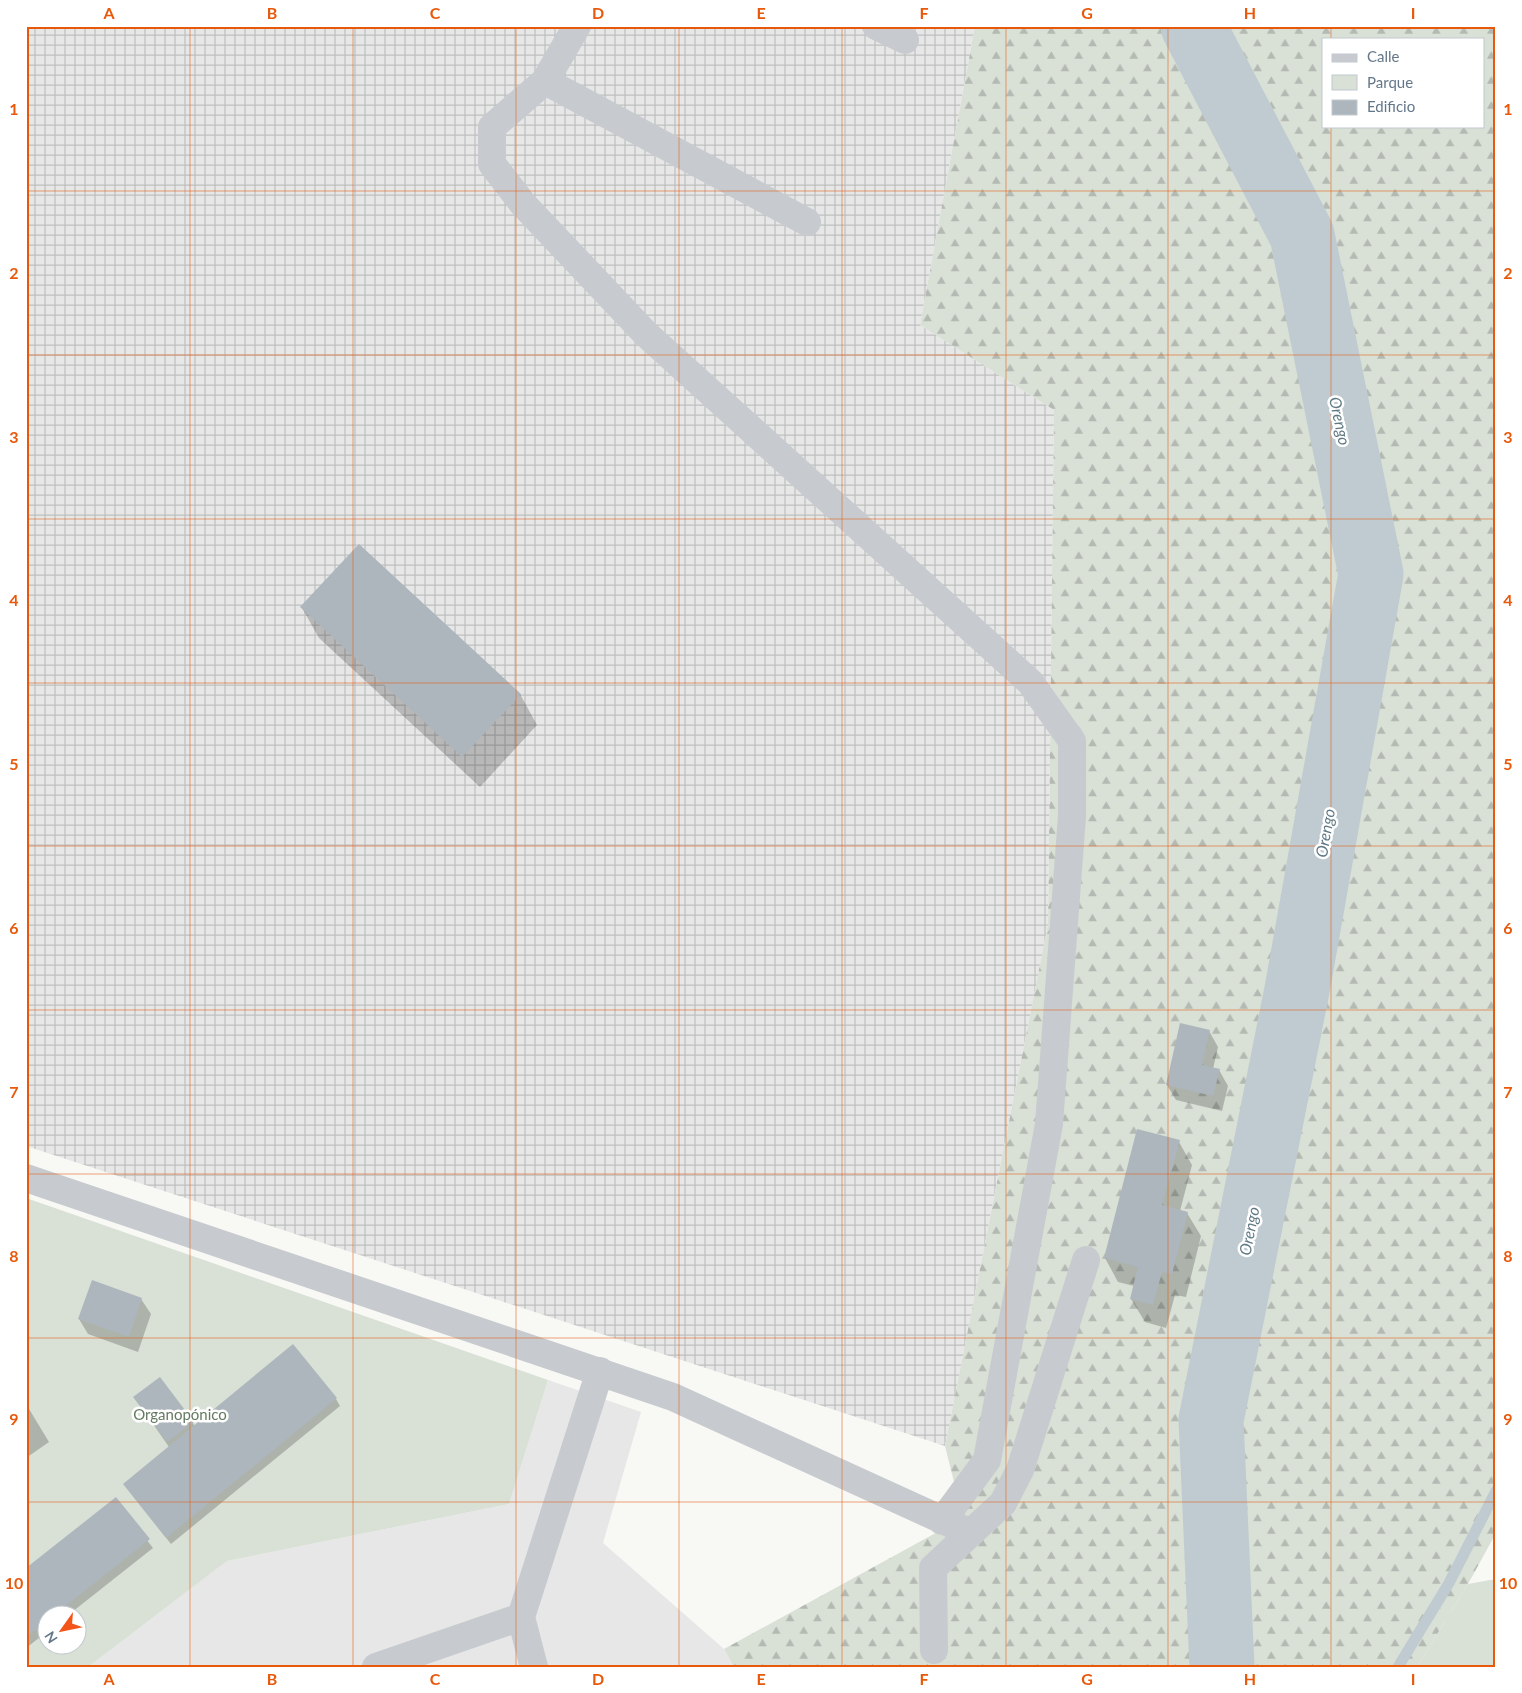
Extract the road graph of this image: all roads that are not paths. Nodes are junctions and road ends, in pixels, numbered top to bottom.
1 (577, 26) edge
2 (876, 26) edge
3 (905, 40) dead end
4 (544, 81) junction
5 (807, 222) dead end
6 (26, 1178) edge
7 (1086, 1260) dead end
8 (600, 1371) junction
9 (942, 1521) junction
10 (971, 1533) junction
11 (521, 1617) junction
12 (934, 1650) dead end
13 (376, 1667) edge
14 (534, 1667) edge

1 - 4 street
2 - 3 street
4 - 5 street
4 - 9 street
6 - 8 street
7 - 10 street
8 - 9 street
8 - 11 street
9 - 10 street
10 - 12 street
11 - 13 street
11 - 14 street

